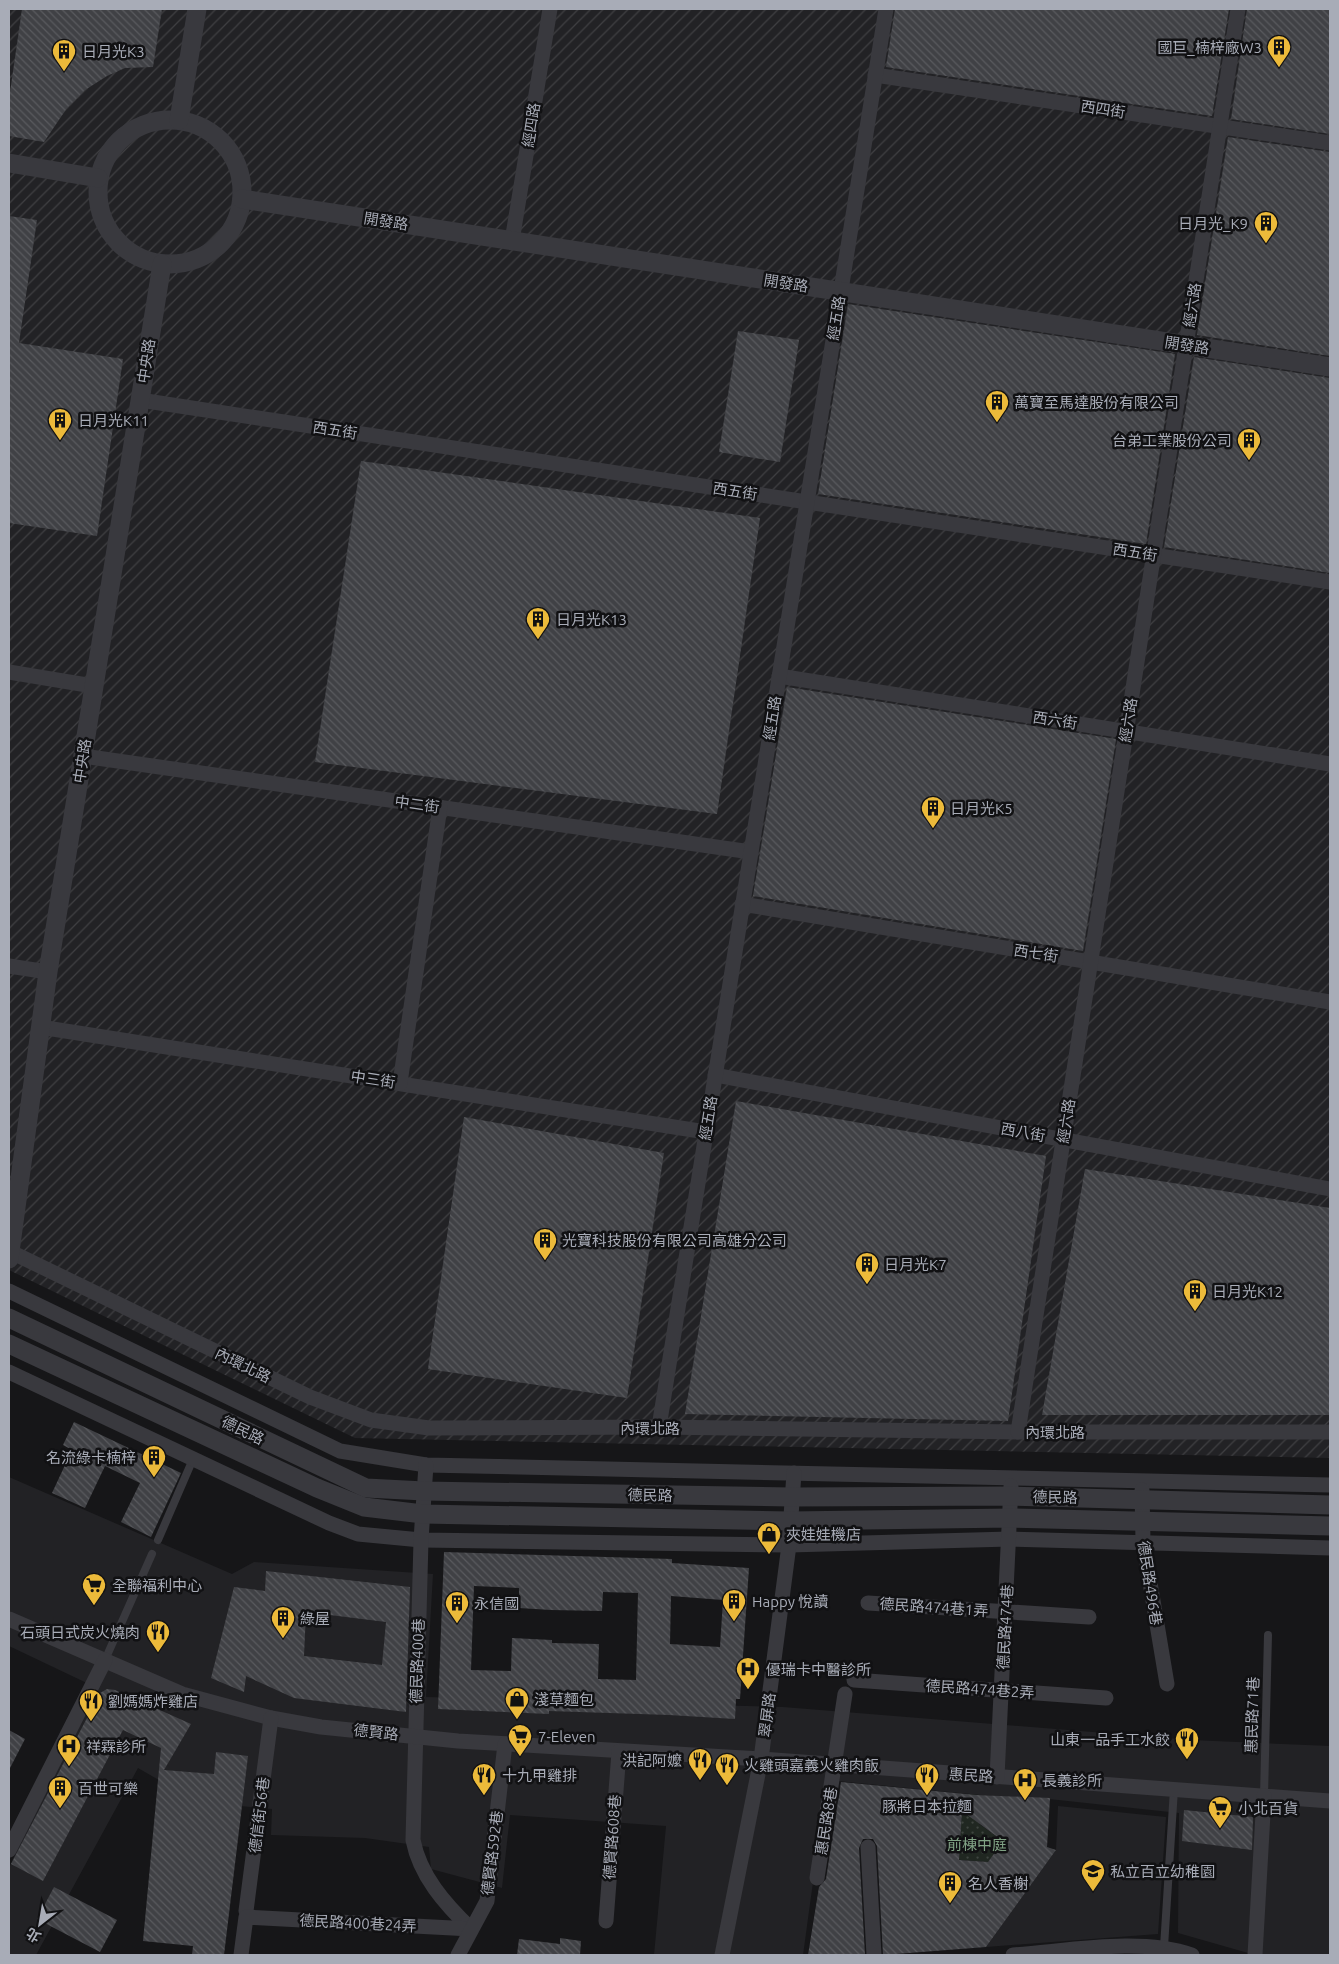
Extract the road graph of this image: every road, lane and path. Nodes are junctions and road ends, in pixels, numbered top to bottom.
1 (197, 9) edge
2 (550, 9) edge
3 (886, 9) edge
4 (1238, 9) edge
5 (875, 75) junction
6 (180, 120) junction
7 (1220, 127) junction
8 (1330, 143) edge
9 (9, 163) edge
10 (98, 178) junction
11 (242, 199) junction
12 (512, 241) junction
13 (162, 264) junction
14 (840, 292) junction
15 (1186, 345) junction
16 (1330, 367) edge
17 (140, 400) junction
18 (807, 502) junction
19 (1154, 555) junction
20 (1330, 582) edge
21 (9, 672) edge
22 (779, 676) junction
23 (93, 686) junction
24 (1126, 731) junction
25 (83, 756) junction
26 (1330, 764) edge
27 (440, 807) junction
28 (751, 852) junction
29 (742, 904) junction
30 (1090, 962) junction
31 (9, 966) edge
32 (48, 972) junction
33 (1330, 1002) edge
34 (40, 1027) junction
35 (715, 1075) junction
36 (400, 1083) junction
37 (706, 1132) junction
38 (1063, 1139) junction
39 (1330, 1189) edge
40 (9, 1254) edge
41 (9, 1291) edge
42 (9, 1318) edge
43 (9, 1344) edge
44 (9, 1372) edge
45 (658, 1427) junction
46 (1018, 1432) junction
47 (1330, 1432) edge
48 (194, 1459) junction
49 (426, 1465) junction
50 (794, 1473) junction
51 (1330, 1485) edge
52 (1011, 1487) junction
53 (1141, 1490) junction
54 (424, 1491) junction
55 (791, 1497) junction
56 (1330, 1505) edge
57 (423, 1514) junction
58 (1011, 1518) junction
59 (790, 1521) junction
60 (1143, 1521) junction
61 (1330, 1526) edge
62 (1010, 1538) junction
63 (158, 1540) dead end
64 (421, 1540) junction
65 (1143, 1542) junction
66 (789, 1545) junction
67 (1330, 1548) edge
68 (152, 1554) dead end
69 (868, 1603) dead end
70 (1006, 1612) junction
71 (1089, 1617) dead end
72 (9, 1619) edge
73 (1268, 1635) dead end
74 (105, 1660) junction
75 (854, 1680) dead end
76 (1167, 1684) dead end
77 (1002, 1690) junction
78 (845, 1694) dead end
79 (1106, 1698) dead end
80 (271, 1718) junction
81 (415, 1736) junction
82 (505, 1744) junction
83 (619, 1752) junction
84 (761, 1760) junction
85 (834, 1765) junction
86 (997, 1777) junction
87 (1174, 1790) junction
88 (1264, 1796) junction
89 (1330, 1801) edge
90 (868, 1847) dead end
91 (9, 1850) edge
92 (817, 1878) dead end
93 (246, 1914) junction
94 (606, 1921) dead end
95 (471, 1929) junction
96 (1172, 1951) edge
97 (1075, 1953) edge
98 (241, 1955) edge
99 (458, 1955) edge
100 (722, 1955) edge
101 (874, 1955) edge
102 (1013, 1955) edge
103 (1192, 1955) edge
104 (1255, 1955) edge

1 - 6 street
2 - 12 street, 經四路
3 - 5 street, 經五路
4 - 7 street, 經六路
5 - 7 street, 西四街
5 - 14 street, 經五路
6 - 10 street
6 - 11 street
7 - 8 street, 西四街
7 - 15 street, 經六路
9 - 10 street
10 - 13 street
11 - 12 street, 開發路
11 - 13 street
12 - 14 street, 開發路
13 - 17 street, 中央路
14 - 15 street, 開發路
14 - 18 street, 經五路
15 - 16 street, 開發路
15 - 19 street, 經六路
17 - 18 street, 西五街
17 - 23 street, 中央路
18 - 19 street, 西五街
18 - 22 street, 經五路
19 - 20 street, 西五街
19 - 24 street, 經六路
21 - 23 street
22 - 24 street, 西六街
22 - 28 street, 經五路
23 - 25 street, 中央路
24 - 26 street, 西六街
24 - 30 street, 經六路
25 - 27 street, 中二街
25 - 32 street, 中央路
27 - 28 street, 中二街
27 - 36 street
28 - 29 street, 經五路
29 - 30 street, 西七街
29 - 35 street, 經五路
30 - 33 street, 西七街
30 - 38 street, 經六路
31 - 32 street
32 - 34 street, 中央路
34 - 36 street, 中三街
34 - 40 street, 中央路
35 - 37 street, 經五路
35 - 38 street, 西八街
36 - 37 street, 中三街
37 - 45 street, 經五路
38 - 39 street, 西八街
38 - 46 street, 經六路
40 - 45 street, 內環北路
41 - 49 street, 德民路
42 - 54 street, 德民路
43 - 57 street, 德民路
44 - 48 street
45 - 46 street, 內環北路
46 - 47 street, 內環北路
48 - 63 lane
48 - 64 street
49 - 50 street, 德民路
49 - 54 street, 德民路400巷
50 - 52 street, 德民路
50 - 55 street, 翠屏路
51 - 53 street, 德民路
52 - 53 street, 德民路
52 - 55 street, 德民路
52 - 58 street, 德民路474巷
53 - 56 street, 德民路
53 - 60 street, 德民路496巷
54 - 55 street, 德民路
54 - 57 street, 德民路400巷
55 - 59 street, 翠屏路
57 - 59 street, 德民路
57 - 64 street, 德民路400巷
58 - 59 street, 德民路
58 - 60 street, 德民路
58 - 62 street, 德民路474巷
59 - 66 street, 翠屏路
60 - 61 street, 德民路
60 - 65 street, 德民路496巷
62 - 65 street
62 - 66 street
62 - 70 street, 德民路474巷
64 - 66 street
64 - 81 street, 德民路400巷
65 - 67 street
65 - 76 street, 德民路496巷
66 - 84 street, 翠屏路
68 - 74 lane
69 - 70 street, 德民路474巷1弄
70 - 71 street, 德民路474巷1弄
70 - 77 street, 德民路474巷
72 - 74 street, 德賢路
73 - 88 lane, 惠民路71巷
74 - 80 street, 德賢路
74 - 91 street
75 - 77 street, 德民路474巷2弄
77 - 79 street, 德民路474巷2弄
77 - 86 street, 德民路474巷
78 - 85 street, 惠民路8巷
80 - 81 street, 德賢路
80 - 93 street, 德信街56巷
81 - 82 street, 德賢路
81 - 95 street, 德民路400巷
82 - 83 street, 德賢路
82 - 95 street, 德賢路592巷
83 - 84 street, 德賢路
83 - 94 street, 德賢路608巷
84 - 85 street, 惠民路
84 - 100 street, 翠屏路
85 - 86 street, 惠民路
85 - 92 street, 惠民路8巷
86 - 87 street, 惠民路
87 - 88 street, 惠民路
87 - 96 lane
88 - 89 street, 惠民路
88 - 104 street
90 - 101 street
93 - 95 street, 德民路400巷24弄
93 - 98 street, 德信街56巷
95 - 99 street, 德賢路592巷
96 - 97 street
96 - 103 street
97 - 102 street

